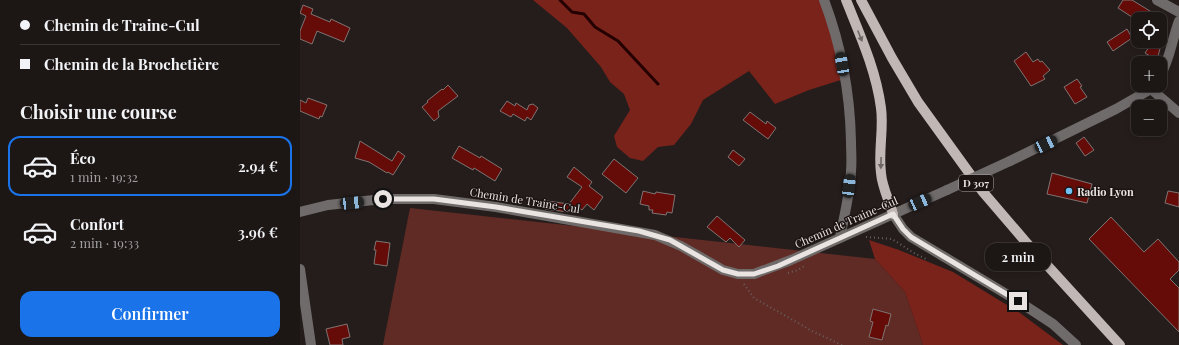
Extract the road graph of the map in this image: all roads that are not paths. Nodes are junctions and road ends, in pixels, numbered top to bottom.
1 (824, 0) edge
2 (846, 0) edge
3 (861, 0) edge
4 (1157, 0) edge
5 (1178, 0) edge
6 (1179, 8) edge
7 (1179, 12) edge
8 (1179, 21) edge
9 (1167, 61) edge
10 (1145, 92) edge
11 (1158, 92) edge
12 (1179, 113) edge
13 (300, 212) edge
14 (893, 214) junction
15 (840, 238) junction
16 (300, 269) edge
17 (311, 345) edge
18 (1076, 345) edge
19 (1120, 345) edge

1 - 15 street
2 -> 14 main road
3 - 19 main road, D 307
4 - 7 street
5 - 6 street
8 - 9 street
10 - 14 street, Chemin de Traine-Cul, bridge
11 - 12 street
13 - 15 street, Chemin de Traine-Cul
14 - 15 street, Chemin de Traine-Cul
14 - 18 street
16 - 17 street

